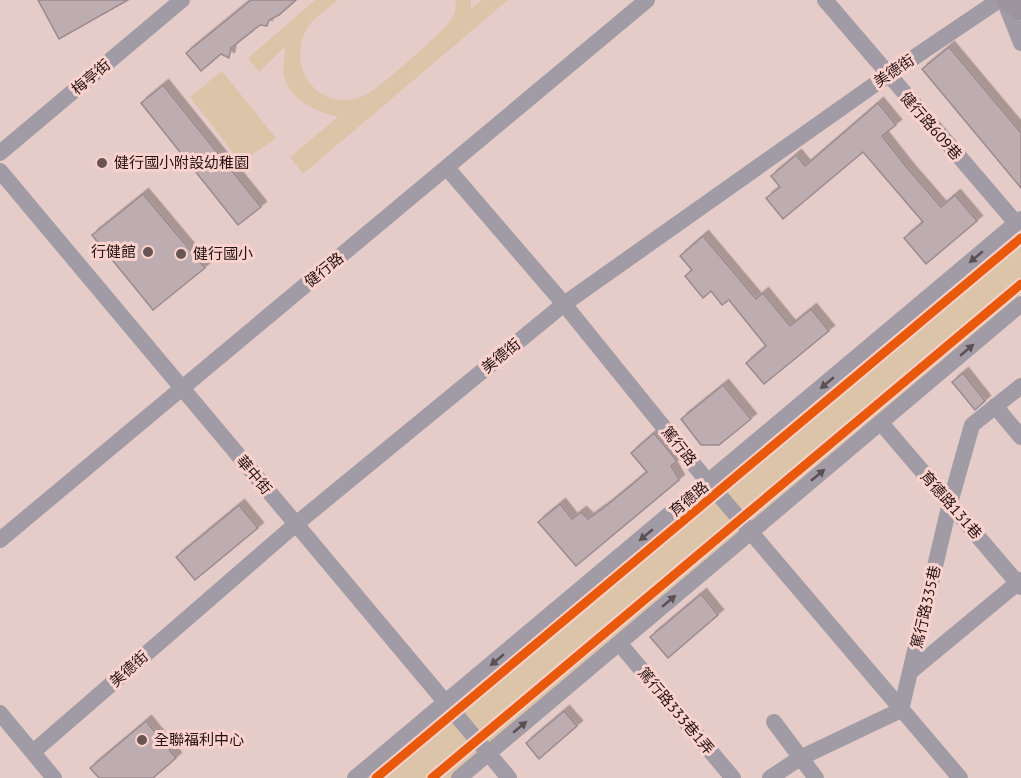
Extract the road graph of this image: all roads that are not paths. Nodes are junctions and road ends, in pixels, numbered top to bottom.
1 (182, 0) edge
2 (647, 0) edge
3 (825, 0) edge
4 (1003, 0) edge
5 (1021, 10) edge
6 (1021, 43) edge
7 (888, 75) junction
8 (0, 153) edge
9 (447, 168) junction
10 (0, 171) edge
11 (1018, 221) edge
12 (564, 304) junction
13 (1021, 304) edge
14 (1021, 386) edge
15 (181, 388) junction
16 (995, 406) junction
17 (881, 423) junction
18 (1021, 437) edge
19 (708, 482) junction
20 (950, 503) junction
21 (296, 524) junction
22 (751, 532) junction
23 (0, 540) edge
24 (1020, 583) edge
25 (619, 643) junction
26 (910, 672) junction
27 (446, 703) junction
28 (901, 710) junction
29 (0, 713) edge
30 (774, 722) dead end
31 (33, 752) junction
32 (488, 753) junction
33 (800, 758) junction
34 (54, 778) edge
35 (356, 778) edge
36 (459, 778) edge
37 (509, 778) edge
38 (733, 778) edge
39 (770, 778) edge
40 (816, 778) edge
41 (960, 778) edge

1 - 8 street, 梅亭街
2 - 9 street, 健行路
3 - 7 street, 健行路609巷
4 - 5 main road
4 - 6 street
4 - 7 street, 美德街
7 - 11 street, 健行路609巷
7 - 12 street, 美德街
9 - 12 street, 篤行路
9 - 15 street, 健行路
10 - 15 street, 華中街
11 -> 19 street, 育德路
12 - 19 street, 篤行路
12 - 21 street, 美德街
17 -> 13 street
14 - 16 street, 篤行路335巷
15 - 21 street, 華中街
15 - 23 street, 健行路
16 - 18 street
16 - 20 street, 篤行路335巷
17 - 20 street, 育德路131巷
22 -> 17 street
19 - 22 street, 篤行路
19 -> 27 street, 育德路
20 - 24 street, 育德路131巷
20 - 26 street, 篤行路335巷
21 - 27 street, 華中街
21 - 31 street, 美德街
25 -> 22 street
22 - 28 street, 篤行路
24 - 26 street
32 -> 25 street
25 - 38 street, 篤行路333巷1弄
26 - 28 street, 篤行路335巷
27 - 32 street, 華中街
27 - 35 street, 育德路
28 - 33 street
28 - 41 street, 篤行路
29 - 31 street
30 - 33 street
31 - 34 street
32 - 36 street
32 - 37 street, 華中街
33 - 39 street
33 - 40 street

